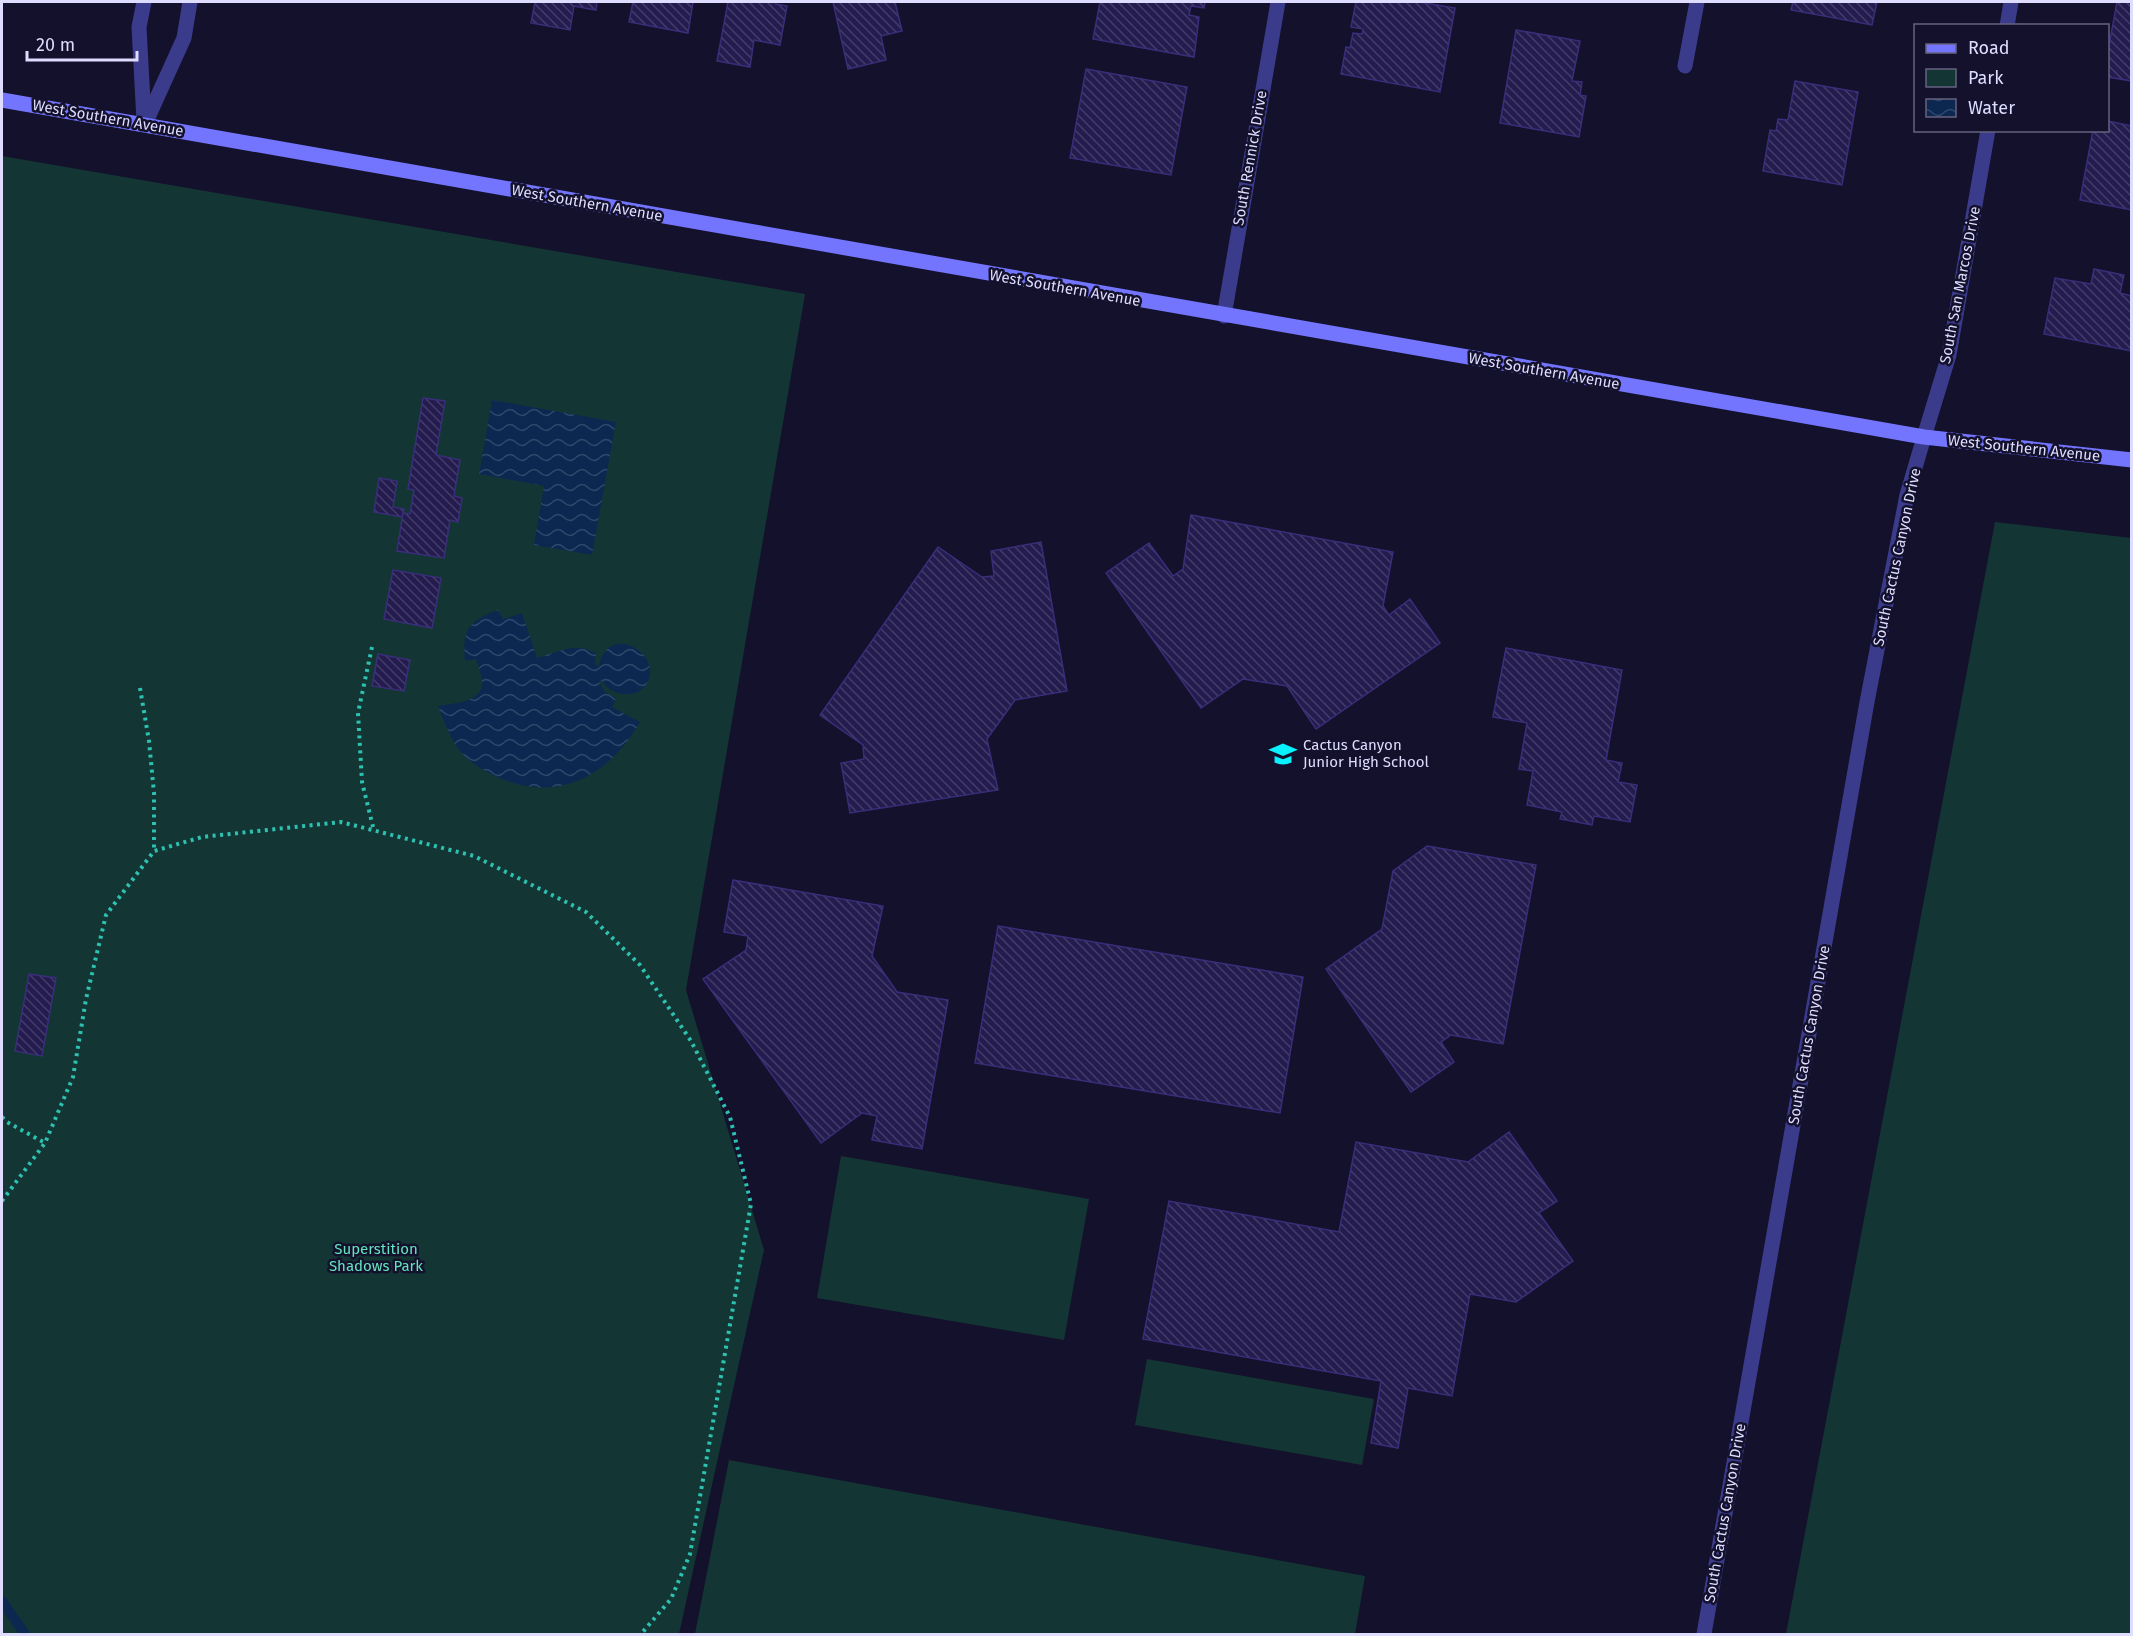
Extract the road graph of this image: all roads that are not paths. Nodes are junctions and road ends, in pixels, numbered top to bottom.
1 (144, 2) edge
2 (190, 2) edge
3 (1278, 2) edge
4 (1697, 2) edge
5 (2011, 2) edge
6 (2007, 24) edge
7 (1685, 66) dead end
8 (2, 100) edge
9 (145, 124) junction
10 (1988, 132) edge
11 (1224, 316) junction
12 (1924, 437) junction
13 (2132, 459) edge
14 (1704, 1635) edge

1 - 9 street
2 - 9 street
3 - 11 street, South Rennick Drive
4 - 7 street
5 - 6 street
8 - 9 main road, West Southern Avenue
9 - 11 main road, West Southern Avenue
10 - 12 street, South San Marcos Drive
11 - 12 main road, West Southern Avenue
12 - 13 main road, West Southern Avenue
12 - 14 street, South Cactus Canyon Drive

